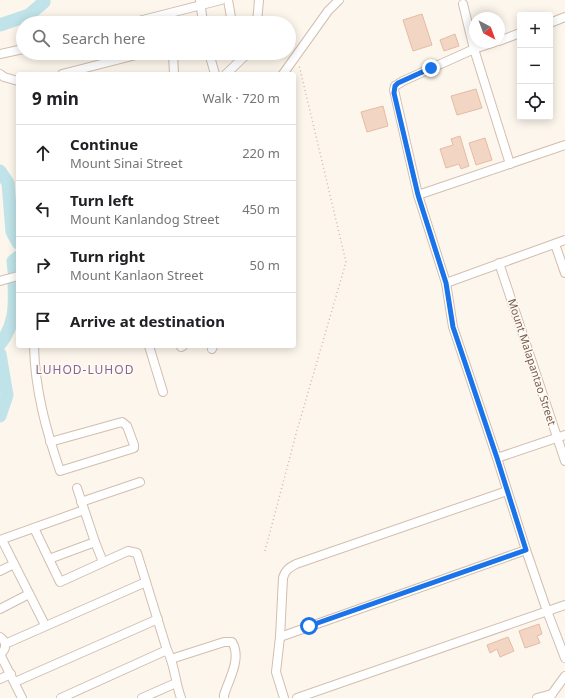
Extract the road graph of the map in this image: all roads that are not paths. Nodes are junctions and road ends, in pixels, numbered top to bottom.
1 (221, 0) edge
2 (228, 0) edge
3 (260, 0) edge
4 (336, 1) edge
5 (200, 2) edge
6 (463, 4) dead end
7 (154, 16) edge
8 (202, 16) edge
9 (231, 16) edge
10 (258, 16) edge
11 (565, 17) edge
12 (553, 22) edge
13 (517, 34) edge
14 (505, 39) edge
15 (477, 48) edge
16 (474, 49) junction
17 (16, 51) edge
18 (0, 54) edge
19 (296, 55) edge
20 (117, 60) edge
21 (173, 60) edge
22 (211, 60) edge
23 (237, 60) edge
24 (293, 60) edge
25 (70, 72) edge
26 (174, 72) edge
27 (214, 72) edge
28 (228, 72) edge
29 (284, 72) edge
30 (0, 74) edge
31 (16, 80) edge
32 (565, 145) edge
33 (510, 164) junction
34 (418, 195) junction
35 (565, 240) edge
36 (555, 244) junction
37 (500, 263) junction
38 (565, 273) edge
39 (16, 277) edge
40 (0, 281) edge
41 (446, 283) junction
42 (34, 348) edge
43 (150, 348) edge
44 (163, 392) dead end
45 (561, 436) edge
46 (50, 442) junction
47 (497, 458) junction
48 (565, 461) edge
49 (140, 482) dead end
50 (77, 488) dead end
51 (508, 491) junction
52 (81, 502) junction
53 (84, 510) junction
54 (34, 528) junction
55 (1, 540) edge
56 (95, 542) junction
57 (526, 550) junction
58 (49, 559) junction
59 (103, 562) junction
60 (14, 564) junction
61 (0, 571) edge
62 (146, 582) junction
63 (29, 594) junction
64 (565, 606) edge
65 (0, 609) edge
66 (547, 611) junction
67 (158, 618) junction
68 (45, 625) junction
69 (280, 637) junction
70 (3, 641) edge
71 (167, 650) junction
72 (0, 654) edge
73 (565, 658) edge
74 (171, 659) junction
75 (11, 674) junction
76 (565, 676) edge
77 (0, 679) edge
78 (15, 682) junction
79 (176, 683) junction
80 (551, 696) edge
81 (222, 697) edge
82 (22, 698) edge
83 (61, 698) edge
84 (142, 698) edge
85 (181, 698) edge
86 (284, 698) edge
87 (297, 698) edge
88 (537, 698) edge

1 - 5 street
2 - 9 street
3 - 10 street
4 - 19 street
5 - 7 street
5 - 8 street
6 - 16 street
11 - 12 street
13 - 14 street
15 - 16 street
16 - 33 street
16 - 34 street
17 - 18 street
20 - 25 street
21 - 26 street
22 - 27 street
23 - 28 street
24 - 29 street
30 - 31 street
32 - 33 street
33 - 34 street
34 - 41 street
35 - 36 street
36 - 37 street
36 - 38 street
37 - 41 street
37 - 45 street, Mount Malapantao Street
39 - 40 street
41 - 47 street
42 - 46 street
43 - 44 street
45 - 47 street
45 - 48 street, Mount Malapantao Street
46 - 46 street
47 - 51 street
49 - 52 street
50 - 52 street
51 - 57 street
51 - 69 street
52 - 53 street
53 - 54 street
53 - 56 street
54 - 55 street
54 - 58 street
55 - 60 street
56 - 58 street
56 - 59 street
57 - 66 street
57 - 69 street
58 - 59 street
59 - 62 street
60 - 61 street
60 - 63 street
62 - 67 street
62 - 68 street
63 - 65 street
63 - 68 street
64 - 66 street
66 - 73 street
66 - 87 street
67 - 71 street
67 - 78 street
68 - 70 street
69 - 86 street
70 - 72 street
71 - 74 street
71 - 83 street
72 - 75 street
74 - 79 street
74 - 81 street
75 - 77 street
75 - 78 street
76 - 80 street
78 - 82 street
79 - 84 street
79 - 85 street
80 - 88 street

